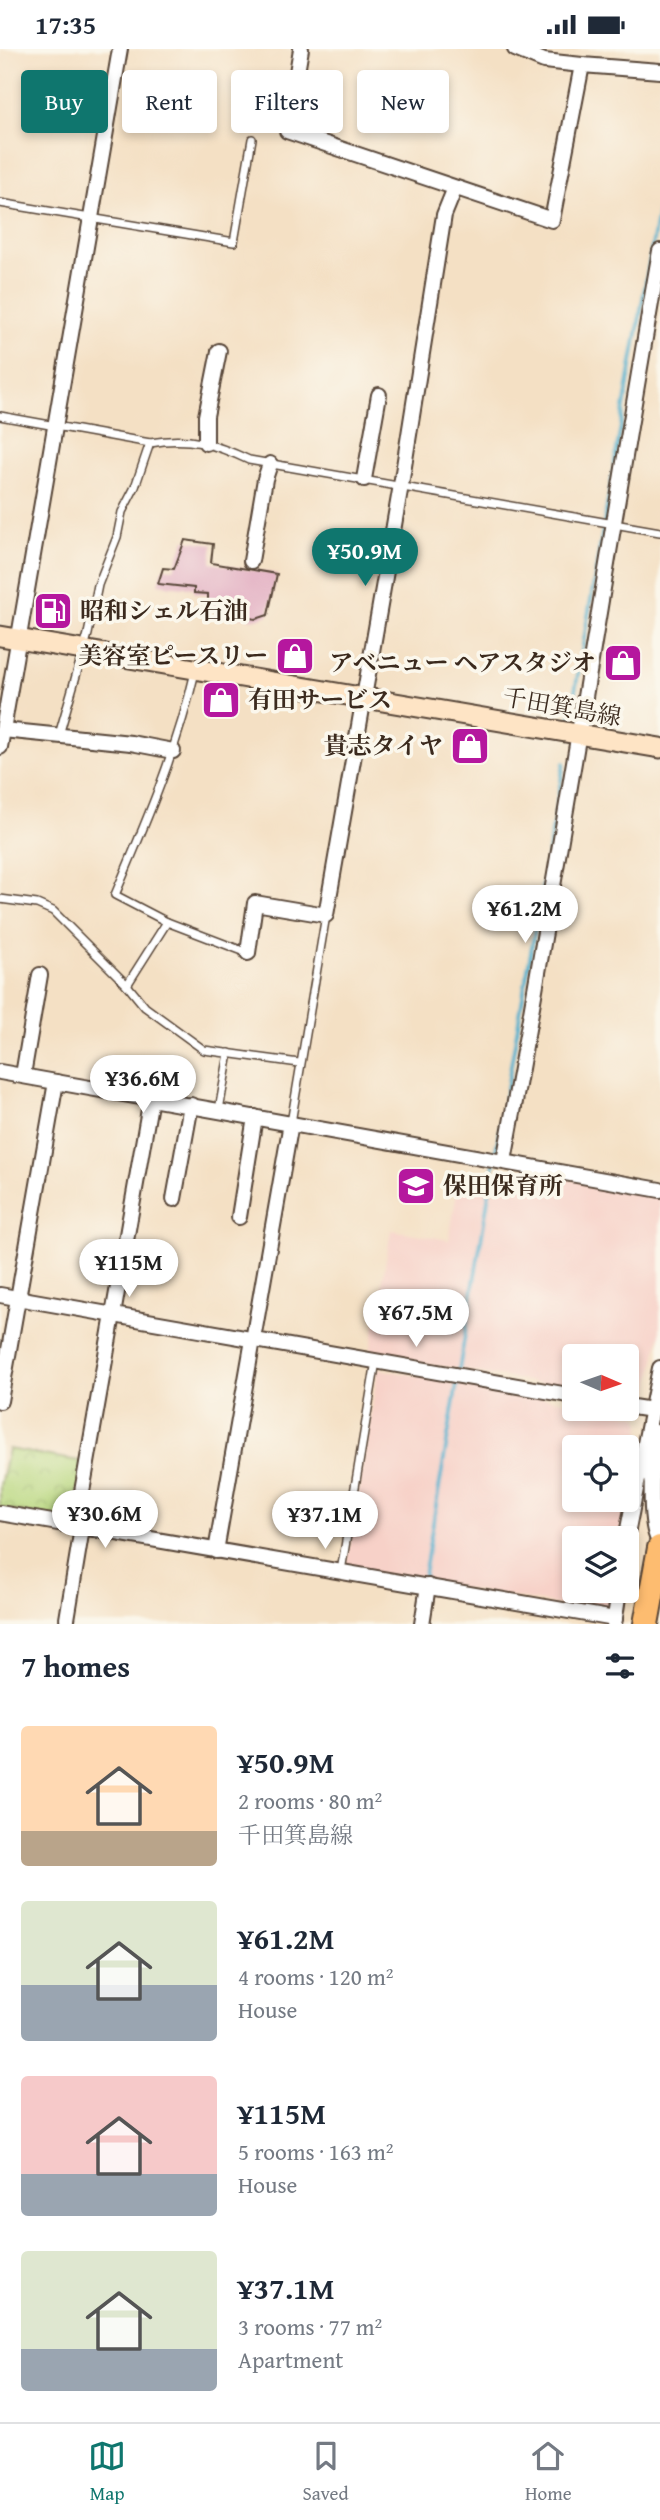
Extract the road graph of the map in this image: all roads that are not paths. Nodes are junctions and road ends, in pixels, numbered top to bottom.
1 (120, 49) edge
2 (301, 49) edge
3 (515, 49) edge
4 (582, 65) junction
5 (660, 71) edge
6 (252, 139) dead end
7 (455, 188) junction
8 (0, 204) edge
9 (90, 220) junction
10 (660, 250) edge
11 (219, 351) dead end
12 (379, 395) dead end
13 (0, 416) edge
14 (54, 425) junction
15 (150, 443) junction
16 (206, 443) junction
17 (270, 464) junction
18 (364, 479) junction
19 (401, 485) junction
20 (612, 524) junction
21 (660, 532) edge
22 (251, 561) dead end
23 (0, 636) edge
24 (20, 639) junction
25 (83, 650) junction
26 (196, 670) junction
27 (363, 698) junction
28 (3, 730) junction
29 (580, 735) junction
30 (58, 736) junction
31 (0, 747) edge
32 (660, 748) edge
33 (173, 751) junction
34 (0, 899) edge
35 (326, 915) junction
36 (167, 922) junction
37 (248, 953) joint
38 (40, 975) dead end
39 (127, 985) junction
40 (229, 1053) junction
41 (299, 1063) junction
42 (0, 1072) edge
43 (23, 1075) junction
44 (56, 1081) junction
45 (151, 1098) junction
46 (191, 1105) junction
47 (219, 1109) junction
48 (256, 1117) junction
49 (291, 1123) junction
50 (504, 1161) junction
51 (660, 1190) edge
52 (174, 1199) dead end
53 (239, 1217) dead end
54 (0, 1294) edge
55 (19, 1298) junction
56 (115, 1315) junction
57 (252, 1338) junction
58 (376, 1360) junction
59 (660, 1368) edge
60 (660, 1393) edge
61 (562, 1394) edge
62 (0, 1401) edge
63 (639, 1408) edge
64 (652, 1410) junction
65 (0, 1513) edge
66 (628, 1526) edge
67 (79, 1527) junction
68 (660, 1545) edge
69 (216, 1552) junction
70 (341, 1571) junction
71 (428, 1587) junction
72 (617, 1603) edge
73 (67, 1619) dead end
74 (614, 1622) edge
75 (422, 1624) edge
76 (646, 1624) edge

1 - 9 street
2 - 7 street
3 - 4 street
4 - 5 street
4 - 7 street
6 - 9 lane
7 - 19 street
8 - 9 lane
9 - 14 street
10 - 20 street
11 - 16 street
12 - 18 street
13 - 14 lane
14 - 15 lane
14 - 24 street
15 - 16 lane
15 - 25 lane
16 - 17 lane
17 - 18 lane
17 - 22 street
18 - 19 lane
19 - 20 lane
19 - 27 street
20 - 21 lane
20 - 29 street
23 - 24 main road, 千田箕島線
24 - 25 main road, 千田箕島線
24 - 28 street
25 - 26 main road, 千田箕島線
25 - 30 lane
26 - 27 main road, 千田箕島線
26 - 33 lane
27 - 29 main road, 千田箕島線
27 - 35 street
28 - 30 street
28 - 31 street
29 - 32 main road, 千田箕島線
29 - 50 street
30 - 33 street
33 - 36 lane
34 - 39 lane
35 - 37 street
35 - 41 lane
36 - 37 lane
36 - 39 lane
38 - 43 street
39 - 40 lane
40 - 41 lane
40 - 47 lane
41 - 49 lane
42 - 43 street
43 - 44 street
44 - 45 street
44 - 55 street
45 - 46 street
45 - 56 street
46 - 47 street
46 - 52 street
47 - 48 street
48 - 49 street
48 - 53 street
49 - 50 street
49 - 57 street
50 - 51 street
54 - 55 street
55 - 56 street
55 - 62 street
56 - 57 street
56 - 67 street
57 - 58 street
57 - 69 street
58 - 61 street
58 - 70 lane
59 - 64 street
60 - 64 street
63 - 64 street
64 - 66 street
64 - 68 street
65 - 67 street
67 - 69 street
67 - 73 street
68 - 76 highway
69 - 70 street
70 - 71 street
71 - 74 street
71 - 75 street
72 - 74 street

